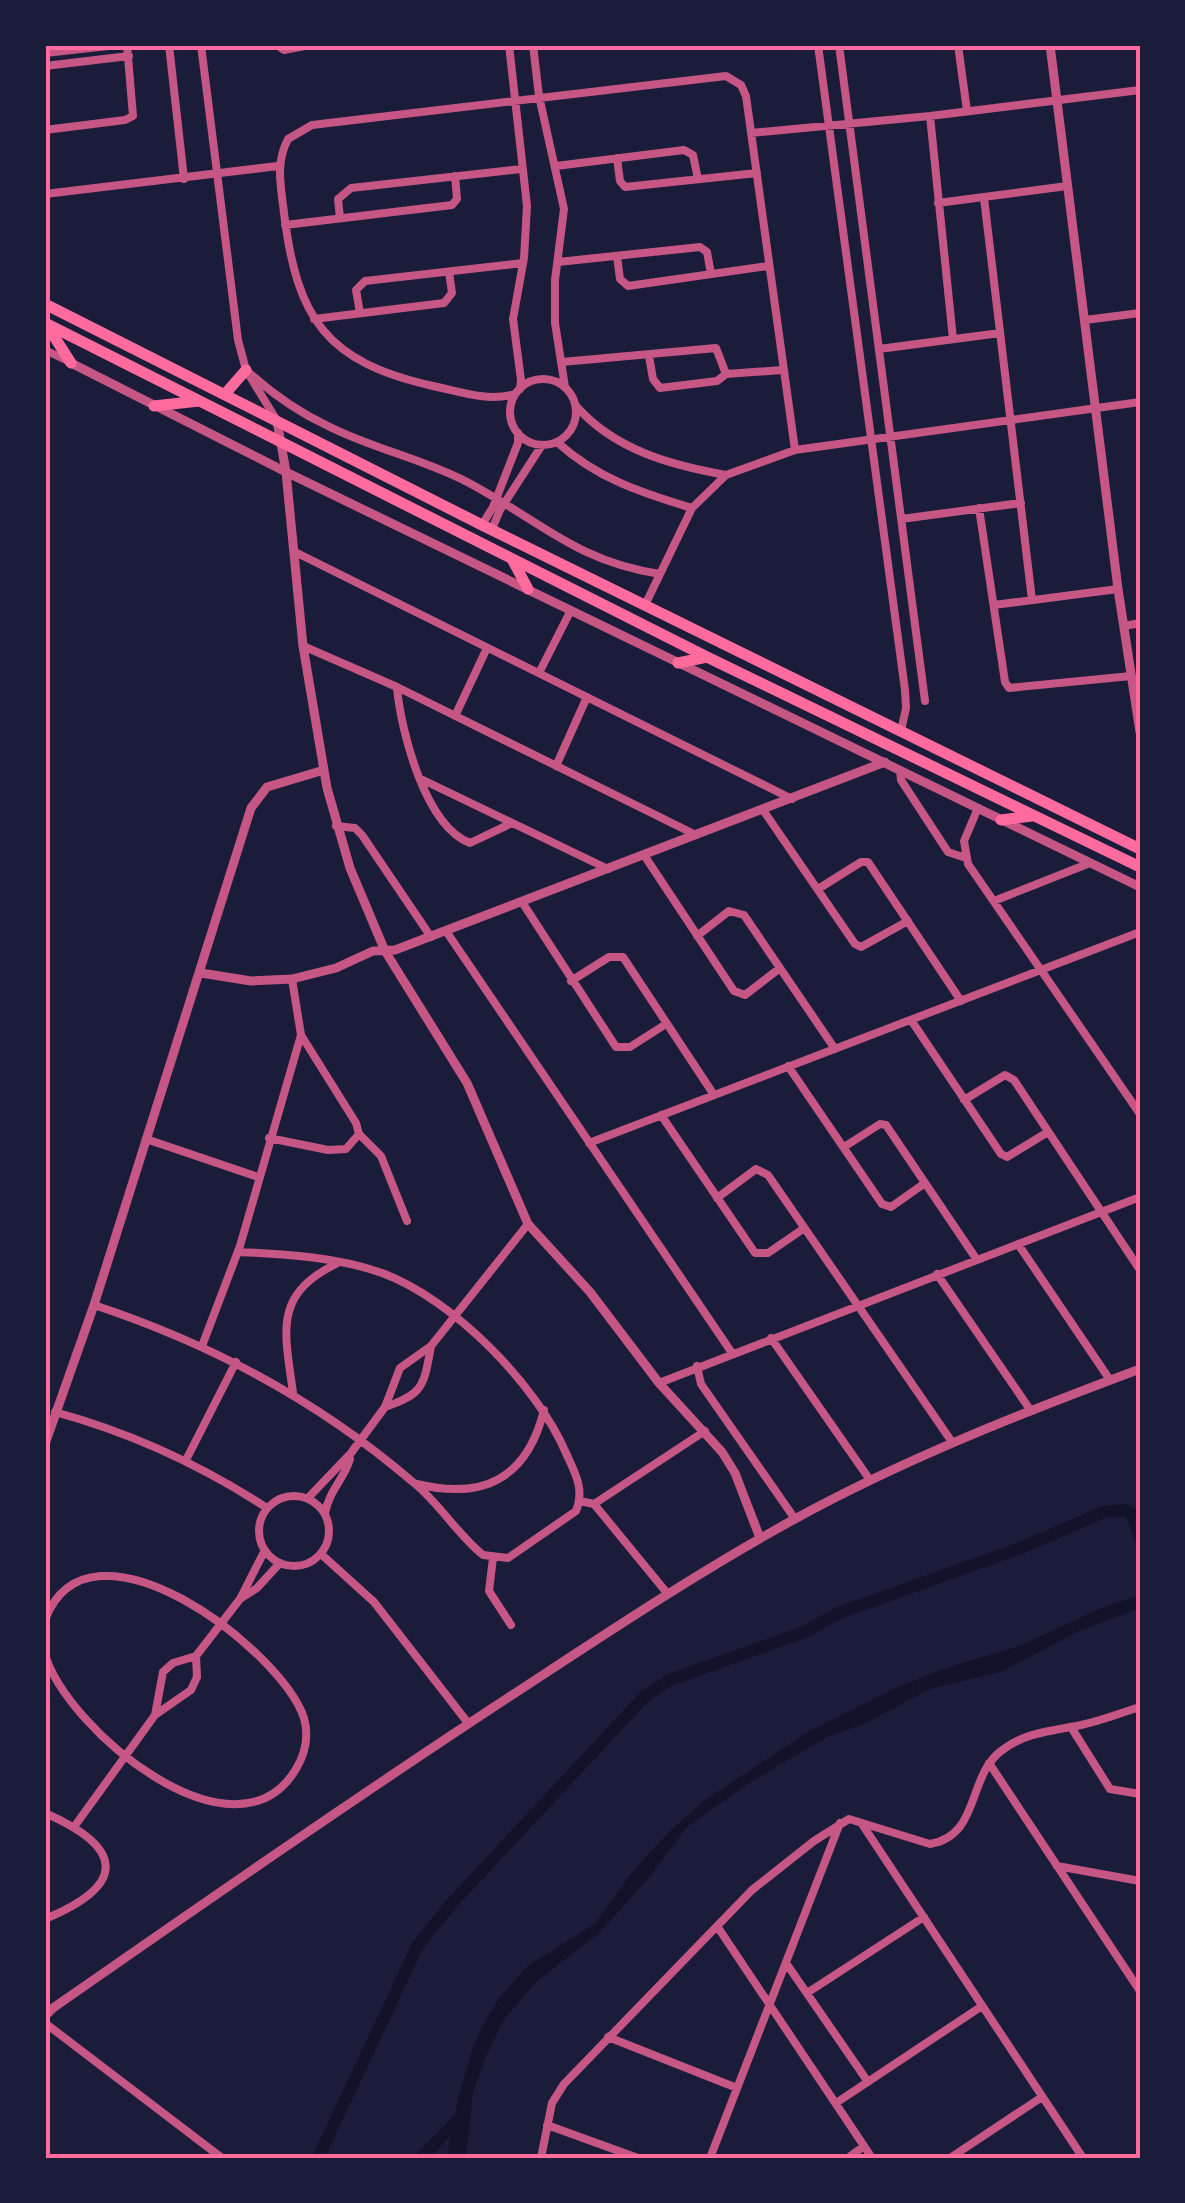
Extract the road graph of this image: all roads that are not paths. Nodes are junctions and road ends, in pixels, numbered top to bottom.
1 (117, 45) edge
2 (128, 45) edge
3 (169, 45) edge
4 (201, 45) edge
5 (276, 45) edge
6 (310, 45) edge
7 (509, 45) edge
8 (532, 45) edge
9 (818, 45) edge
10 (839, 45) edge
11 (958, 45) edge
12 (1050, 45) edge
13 (45, 53) edge
14 (129, 56) junction
15 (45, 66) edge
16 (1140, 90) edge
17 (539, 96) junction
18 (516, 99) junction
19 (1056, 99) junction
20 (967, 111) junction
21 (930, 116) junction
22 (850, 124) junction
23 (828, 126) junction
24 (45, 130) edge
25 (751, 133) junction
26 (617, 158) junction
27 (278, 166) junction
28 (556, 166) junction
29 (521, 169) junction
30 (756, 173) junction
31 (216, 175) junction
32 (454, 176) junction
33 (184, 178) junction
34 (698, 179) junction
35 (1066, 186) junction
36 (45, 194) edge
37 (984, 198) junction
38 (938, 202) junction
39 (340, 218) junction
40 (285, 225) junction
41 (617, 256) junction
42 (558, 262) junction
43 (523, 263) junction
44 (768, 266) junction
45 (449, 272) junction
46 (711, 274) junction
47 (45, 304) edge
48 (1140, 313) edge
49 (360, 314) junction
50 (314, 320) junction
51 (1085, 320) junction
52 (45, 323) edge
53 (1000, 333) junction
54 (953, 339) junction
55 (879, 348) junction
56 (45, 350) edge
57 (649, 356) junction
58 (562, 362) junction
59 (70, 363) junction
60 (246, 370) junction
61 (782, 370) junction
62 (726, 374) junction
63 (564, 387) junction
64 (518, 392) junction
65 (225, 394) junction
66 (490, 398) junction
67 (200, 402) junction
68 (1140, 402) edge
69 (154, 406) junction
70 (576, 406) junction
71 (1098, 408) junction
72 (510, 413) junction
73 (1012, 420) junction
74 (277, 421) junction
75 (518, 433) junction
76 (891, 436) junction
77 (869, 439) junction
78 (557, 442) junction
79 (282, 444) junction
80 (542, 445) junction
81 (795, 450) junction
82 (286, 472) junction
83 (726, 475) junction
84 (500, 501) junction
85 (1021, 503) junction
86 (692, 508) junction
87 (980, 508) junction
88 (901, 519) junction
89 (487, 527) junction
90 (295, 552) junction
91 (512, 560) junction
92 (660, 574) junction
93 (528, 588) junction
94 (1118, 589) junction
95 (1032, 600) junction
96 (646, 603) junction
97 (994, 606) junction
98 (571, 610) junction
99 (1140, 623) edge
100 (1124, 626) junction
101 (304, 646) junction
102 (487, 648) junction
103 (707, 657) junction
104 (678, 663) junction
105 (539, 674) junction
106 (1131, 676) junction
107 (396, 687) junction
108 (587, 697) junction
109 (926, 702) dead end
110 (1139, 712) edge
111 (455, 716) junction
112 (901, 730) junction
113 (1140, 732) edge
114 (893, 747) junction
115 (884, 762) junction
116 (556, 766) junction
117 (324, 770) junction
118 (900, 770) junction
119 (422, 780) junction
120 (792, 799) junction
121 (978, 808) junction
122 (763, 810) junction
123 (1034, 816) junction
124 (1002, 820) junction
125 (512, 823) junction
126 (336, 826) junction
127 (696, 835) junction
128 (644, 855) junction
129 (966, 858) junction
130 (1139, 859) edge
131 (1090, 863) junction
132 (608, 869) junction
133 (1140, 887) edge
134 (818, 889) junction
135 (994, 900) junction
136 (522, 902) junction
137 (908, 920) junction
138 (446, 931) junction
139 (1140, 932) edge
140 (697, 936) junction
141 (431, 937) junction
142 (385, 951) junction
143 (780, 968) junction
144 (1040, 970) junction
145 (201, 973) junction
146 (292, 979) junction
147 (571, 981) junction
148 (961, 1000) junction
149 (911, 1020) junction
150 (666, 1024) junction
151 (301, 1035) junction
152 (835, 1049) junction
153 (788, 1066) junction
154 (1140, 1094) edge
155 (714, 1095) junction
156 (1130, 1098) junction
157 (964, 1100) junction
158 (1140, 1114) edge
159 (662, 1115) junction
160 (1048, 1132) junction
161 (359, 1134) junction
162 (269, 1138) junction
163 (146, 1139) junction
164 (588, 1143) junction
165 (844, 1147) junction
166 (258, 1177) junction
167 (926, 1183) junction
168 (1140, 1197) edge
169 (718, 1198) junction
170 (1101, 1212) junction
171 (407, 1221) dead end
172 (528, 1224) junction
173 (803, 1229) junction
174 (1018, 1244) junction
175 (238, 1252) junction
176 (976, 1260) junction
177 (340, 1262) junction
178 (1140, 1270) edge
179 (938, 1274) junction
180 (94, 1305) junction
181 (858, 1305) junction
182 (453, 1316) junction
183 (771, 1338) junction
184 (202, 1346) junction
185 (431, 1346) junction
186 (732, 1353) junction
187 (236, 1362) junction
188 (696, 1366) junction
189 (1140, 1369) edge
190 (1110, 1380) junction
191 (659, 1383) junction
192 (293, 1393) junction
193 (385, 1407) junction
194 (544, 1409) junction
195 (1031, 1410) junction
196 (55, 1412) junction
197 (705, 1432) junction
198 (359, 1440) junction
199 (952, 1442) junction
200 (45, 1444) edge
201 (351, 1453) junction
202 (186, 1460) junction
203 (870, 1480) junction
204 (417, 1484) junction
205 (308, 1498) junction
206 (580, 1501) junction
207 (594, 1504) junction
208 (267, 1508) junction
209 (325, 1512) junction
210 (795, 1519) junction
211 (760, 1538) junction
212 (265, 1550) junction
213 (322, 1554) junction
214 (493, 1558) junction
215 (280, 1563) junction
216 (667, 1594) junction
217 (240, 1600) junction
218 (45, 1620) edge
219 (220, 1625) junction
220 (510, 1625) dead end
221 (45, 1654) edge
222 (196, 1656) junction
223 (1140, 1707) edge
224 (155, 1715) junction
225 (468, 1723) junction
226 (1070, 1727) junction
227 (124, 1756) junction
228 (989, 1763) junction
229 (1140, 1790) edge
230 (45, 1813) edge
231 (840, 1823) junction
232 (862, 1823) junction
233 (74, 1828) junction
234 (1057, 1866) junction
235 (1140, 1880) edge
236 (924, 1918) junction
237 (45, 1919) edge
238 (716, 1926) junction
239 (786, 1963) junction
240 (1140, 1992) edge
241 (807, 1993) junction
242 (770, 2004) junction
243 (982, 2006) junction
244 (45, 2019) edge
245 (608, 2037) junction
246 (868, 2082) junction
247 (738, 2088) junction
248 (1042, 2097) junction
249 (836, 2103) junction
250 (547, 2125) junction
251 (864, 2146) junction
252 (222, 2158) edge
253 (541, 2158) edge
254 (638, 2158) edge
255 (710, 2158) edge
256 (848, 2158) edge
257 (872, 2158) edge
258 (950, 2158) edge
259 (1082, 2158) edge

1 - 13 street
2 - 14 street
3 - 33 street
4 - 31 street
5 - 6 street
7 - 18 street
8 - 17 street
9 - 23 street
10 - 22 street
11 - 20 street
12 - 19 street
14 - 15 street
14 - 24 street
16 - 19 street
17 - 18 street
17 - 25 street
17 - 28 street
18 - 27 street
18 - 29 street
19 - 20 street
19 - 35 street
20 - 21 street
21 - 22 street
21 - 38 street
22 - 23 street
22 - 55 street
23 - 25 street
23 - 77 street
25 - 30 street
26 - 28 street
26 - 34 street
26 - 34 street
27 - 31 street
27 - 40 street
28 - 42 street
29 - 32 street
29 - 43 street
30 - 34 street
30 - 44 street
31 - 33 street
31 - 60 street
32 - 39 street
32 - 39 street
33 - 36 street
35 - 37 street
35 - 51 street
37 - 38 street
37 - 53 street
38 - 54 street
39 - 40 street
40 - 50 street
41 - 42 street
41 - 46 street
41 - 46 street
42 - 58 street
43 - 45 street
43 - 64 street
44 - 46 street
44 - 61 street
45 - 49 street
45 - 49 street
47 - 65 main road
48 - 51 street
49 - 50 street
50 - 66 street
51 - 71 street
52 - 59 main road
52 - 67 main road
53 - 54 street
53 - 73 street
54 - 55 street
55 - 76 street
56 - 59 street
57 - 58 street
57 - 62 street
57 - 62 street
58 - 63 street
59 - 69 street
60 - 65 main road
60 - 74 street
60 - 84 street
61 - 62 street
61 - 81 street
63 - 64 street
63 - 70 street
64 - 66 street
64 - 72 street
65 - 74 main road
66 - 72 street
67 - 69 main road
67 - 79 main road
68 - 71 street
69 - 82 street
70 - 78 street
70 - 83 street
71 - 73 street
71 - 94 street
72 - 75 street
73 - 76 street
73 - 85 street
74 - 79 street
74 - 89 main road
75 - 80 street
75 - 84 street
76 - 77 street
76 - 88 street
77 - 81 street
77 - 112 street
78 - 80 street
78 - 86 street
79 - 82 street
79 - 91 main road
80 - 84 street
81 - 83 street
82 - 90 street
82 - 93 street
83 - 86 street
84 - 89 street
84 - 92 street
85 - 87 street
85 - 95 street
86 - 92 street
87 - 88 street
87 - 97 street
88 - 109 street
89 - 96 main road
90 - 101 street
90 - 102 street
91 - 93 main road
91 - 103 main road
92 - 96 street
93 - 98 street
94 - 95 street
94 - 100 street
95 - 97 street
96 - 112 main road
97 - 106 street
98 - 104 street
98 - 105 street
99 - 100 street
100 - 106 street
101 - 107 street
101 - 117 street
102 - 105 street
102 - 111 street
103 - 104 main road
103 - 114 main road
104 - 115 street
105 - 108 street
106 - 110 street
107 - 111 street
107 - 119 street
108 - 116 street
108 - 120 street
110 - 113 street
111 - 116 street
112 - 114 street
112 - 130 main road
114 - 115 street
114 - 123 main road
115 - 118 street
115 - 120 street
116 - 127 street
117 - 126 street
117 - 145 street
118 - 121 street
118 - 129 street
119 - 125 street
119 - 125 street
120 - 122 street
121 - 124 street
121 - 129 street
122 - 127 street
122 - 134 street
123 - 124 main road
123 - 130 main road
124 - 131 street
125 - 132 street
126 - 141 street
126 - 142 street
127 - 128 street
128 - 132 street
128 - 140 street
129 - 135 street
131 - 133 street
131 - 135 street
132 - 136 street
134 - 137 street
134 - 137 street
135 - 144 street
136 - 138 street
136 - 147 street
137 - 148 street
138 - 141 street
138 - 164 street
139 - 144 street
140 - 143 street
140 - 143 street
141 - 142 street
142 - 146 street
142 - 172 street
143 - 152 street
144 - 148 street
144 - 156 street
145 - 146 street
145 - 163 street
146 - 151 street
147 - 150 street
147 - 150 street
148 - 149 street
149 - 152 street
149 - 157 street
150 - 155 street
151 - 161 street
151 - 162 street
152 - 153 street
153 - 155 street
153 - 165 street
154 - 156 street
155 - 159 street
156 - 158 street
157 - 160 street
157 - 160 street
159 - 164 street
159 - 169 street
160 - 170 street
161 - 162 street
161 - 171 street
162 - 166 street
163 - 166 street
163 - 180 street
164 - 186 street
165 - 167 street
165 - 167 street
166 - 175 street
167 - 176 street
168 - 170 street
169 - 173 street
169 - 173 street
170 - 174 street
170 - 178 street
172 - 182 street
172 - 191 street
173 - 181 street
174 - 176 street
174 - 190 street
175 - 177 street
175 - 184 street
176 - 179 street
177 - 182 street
177 - 192 street
179 - 181 street
179 - 195 street
180 - 184 street
180 - 196 street
181 - 183 street
181 - 199 street
182 - 185 street
182 - 194 street
183 - 186 street
183 - 203 street
184 - 187 street
185 - 193 street
185 - 193 street
186 - 188 street
187 - 192 street
187 - 202 street
188 - 191 street
188 - 210 street
189 - 190 street
190 - 195 street
191 - 197 street
192 - 198 street
193 - 198 street
194 - 204 street
194 - 206 street
195 - 199 street
196 - 200 street
196 - 202 street
197 - 207 street
197 - 211 street
198 - 201 street
198 - 204 street
199 - 203 street
201 - 205 street
201 - 209 street
202 - 208 street
203 - 210 street
204 - 214 street
205 - 208 street
205 - 209 street
206 - 207 street
206 - 214 street
207 - 216 street
208 - 212 street
209 - 213 street
210 - 211 street
211 - 216 street
212 - 215 street
212 - 217 street
213 - 215 street
213 - 225 street
214 - 220 street
215 - 217 street
216 - 225 street
217 - 219 street
218 - 219 street
219 - 222 street
219 - 227 street
221 - 227 street
222 - 224 street
222 - 224 street
223 - 226 street
224 - 227 street
225 - 244 street
226 - 228 street
226 - 229 street
227 - 233 street
228 - 232 street
228 - 234 street
230 - 233 street
231 - 232 street
231 - 238 street
231 - 239 street
232 - 236 street
233 - 237 street
234 - 235 street
234 - 240 street
236 - 241 street
236 - 243 street
238 - 242 street
238 - 245 street
239 - 241 street
239 - 242 street
241 - 246 street
242 - 247 street
242 - 249 street
243 - 246 street
243 - 248 street
244 - 252 street
245 - 247 street
245 - 250 street
246 - 249 street
247 - 255 street
248 - 258 street
248 - 259 street
249 - 251 street
250 - 253 street
250 - 254 street
251 - 256 street
251 - 257 street

